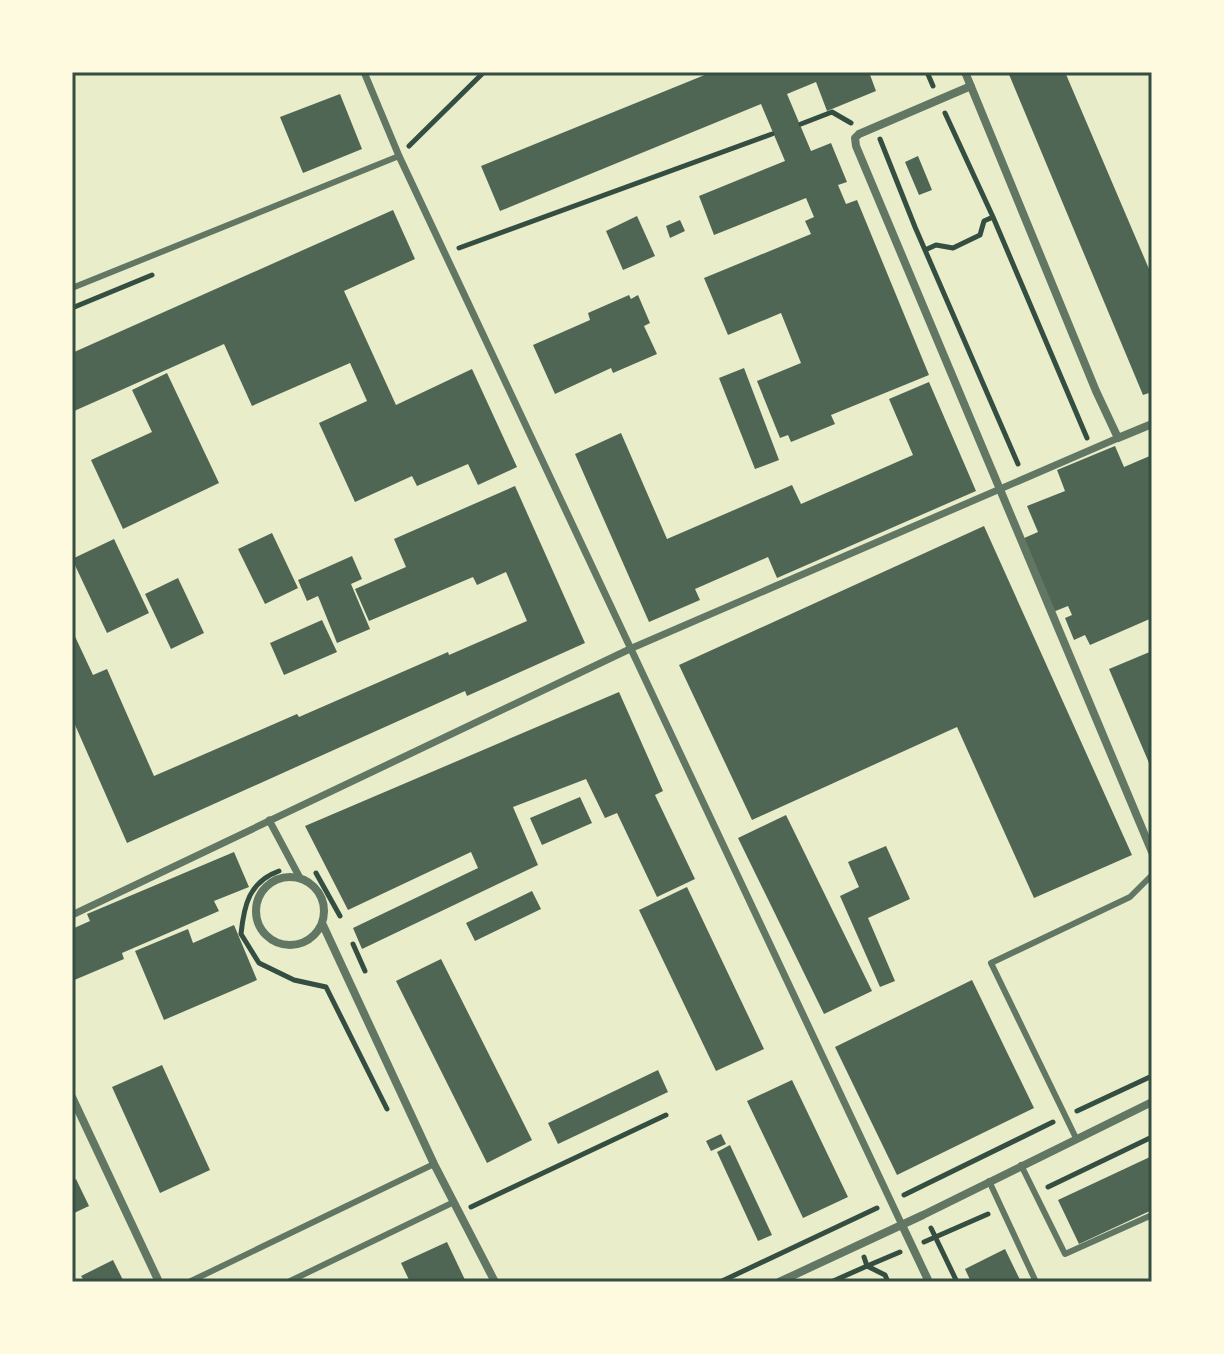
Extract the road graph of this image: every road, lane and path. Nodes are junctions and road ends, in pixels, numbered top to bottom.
1 (364, 72) edge
2 (484, 72) edge
3 (927, 72) edge
4 (965, 72) edge
5 (971, 86) junction
6 (939, 100) junction
7 (801, 124) dead end
8 (875, 127) junction
9 (865, 131) junction
10 (772, 134) dead end
11 (399, 156) junction
12 (993, 217) junction
13 (925, 250) junction
14 (447, 252) junction
15 (72, 288) edge
16 (1152, 424) edge
17 (1118, 438) junction
18 (1092, 450) junction
19 (1025, 479) junction
20 (999, 490) junction
21 (632, 648) junction
22 (269, 820) junction
23 (1152, 852) edge
24 (294, 867) junction
25 (1152, 875) edge
26 (300, 878) junction
27 (72, 915) edge
28 (322, 923) junction
29 (1152, 1076) edge
30 (72, 1097) edge
31 (1150, 1103) edge
32 (390, 1115) dead end
33 (666, 1115) dead end
34 (1152, 1115) edge
35 (1065, 1116) junction
36 (1076, 1138) junction
37 (434, 1164) junction
38 (1021, 1165) junction
39 (989, 1181) junction
40 (454, 1202) junction
41 (892, 1202) junction
42 (460, 1214) junction
43 (1152, 1215) edge
44 (902, 1225) junction
45 (936, 1237) dead end
46 (159, 1282) edge
47 (189, 1282) edge
48 (288, 1282) edge
49 (495, 1282) edge
50 (720, 1282) edge
51 (779, 1282) edge
52 (831, 1282) edge
53 (888, 1282) edge
54 (929, 1282) edge
55 (957, 1282) edge
56 (1036, 1282) edge

1 - 11 street
2 - 11 path
3 - 6 path
4 - 5 street
5 - 6 street
5 - 17 street
6 - 8 street
6 - 12 path
7 - 9 path
8 - 9 street
8 - 13 path
9 - 20 street
10 - 14 path
11 - 14 street
11 - 15 lane
12 - 13 path
12 - 18 path
13 - 19 path
14 - 21 street
16 - 17 street
17 - 18 street
18 - 19 street
19 - 20 street
20 - 21 street
20 - 23 street
21 - 22 street
21 - 41 street
22 - 24 street
22 - 27 street
24 - 26 street
24 - 32 path
25 - 35 lane
26 - 28 street
26 - 28 street
28 - 37 street
29 - 35 path
30 - 46 street
31 - 34 lane
31 - 36 street
33 - 42 path
35 - 36 lane
35 - 41 path
36 - 38 street
37 - 40 street
37 - 47 lane
38 - 39 street
38 - 43 lane
39 - 44 street
39 - 56 lane
40 - 42 street
40 - 48 lane
41 - 44 street
41 - 50 path
42 - 49 street
44 - 51 street
44 - 54 street
45 - 55 path
52 - 53 path

